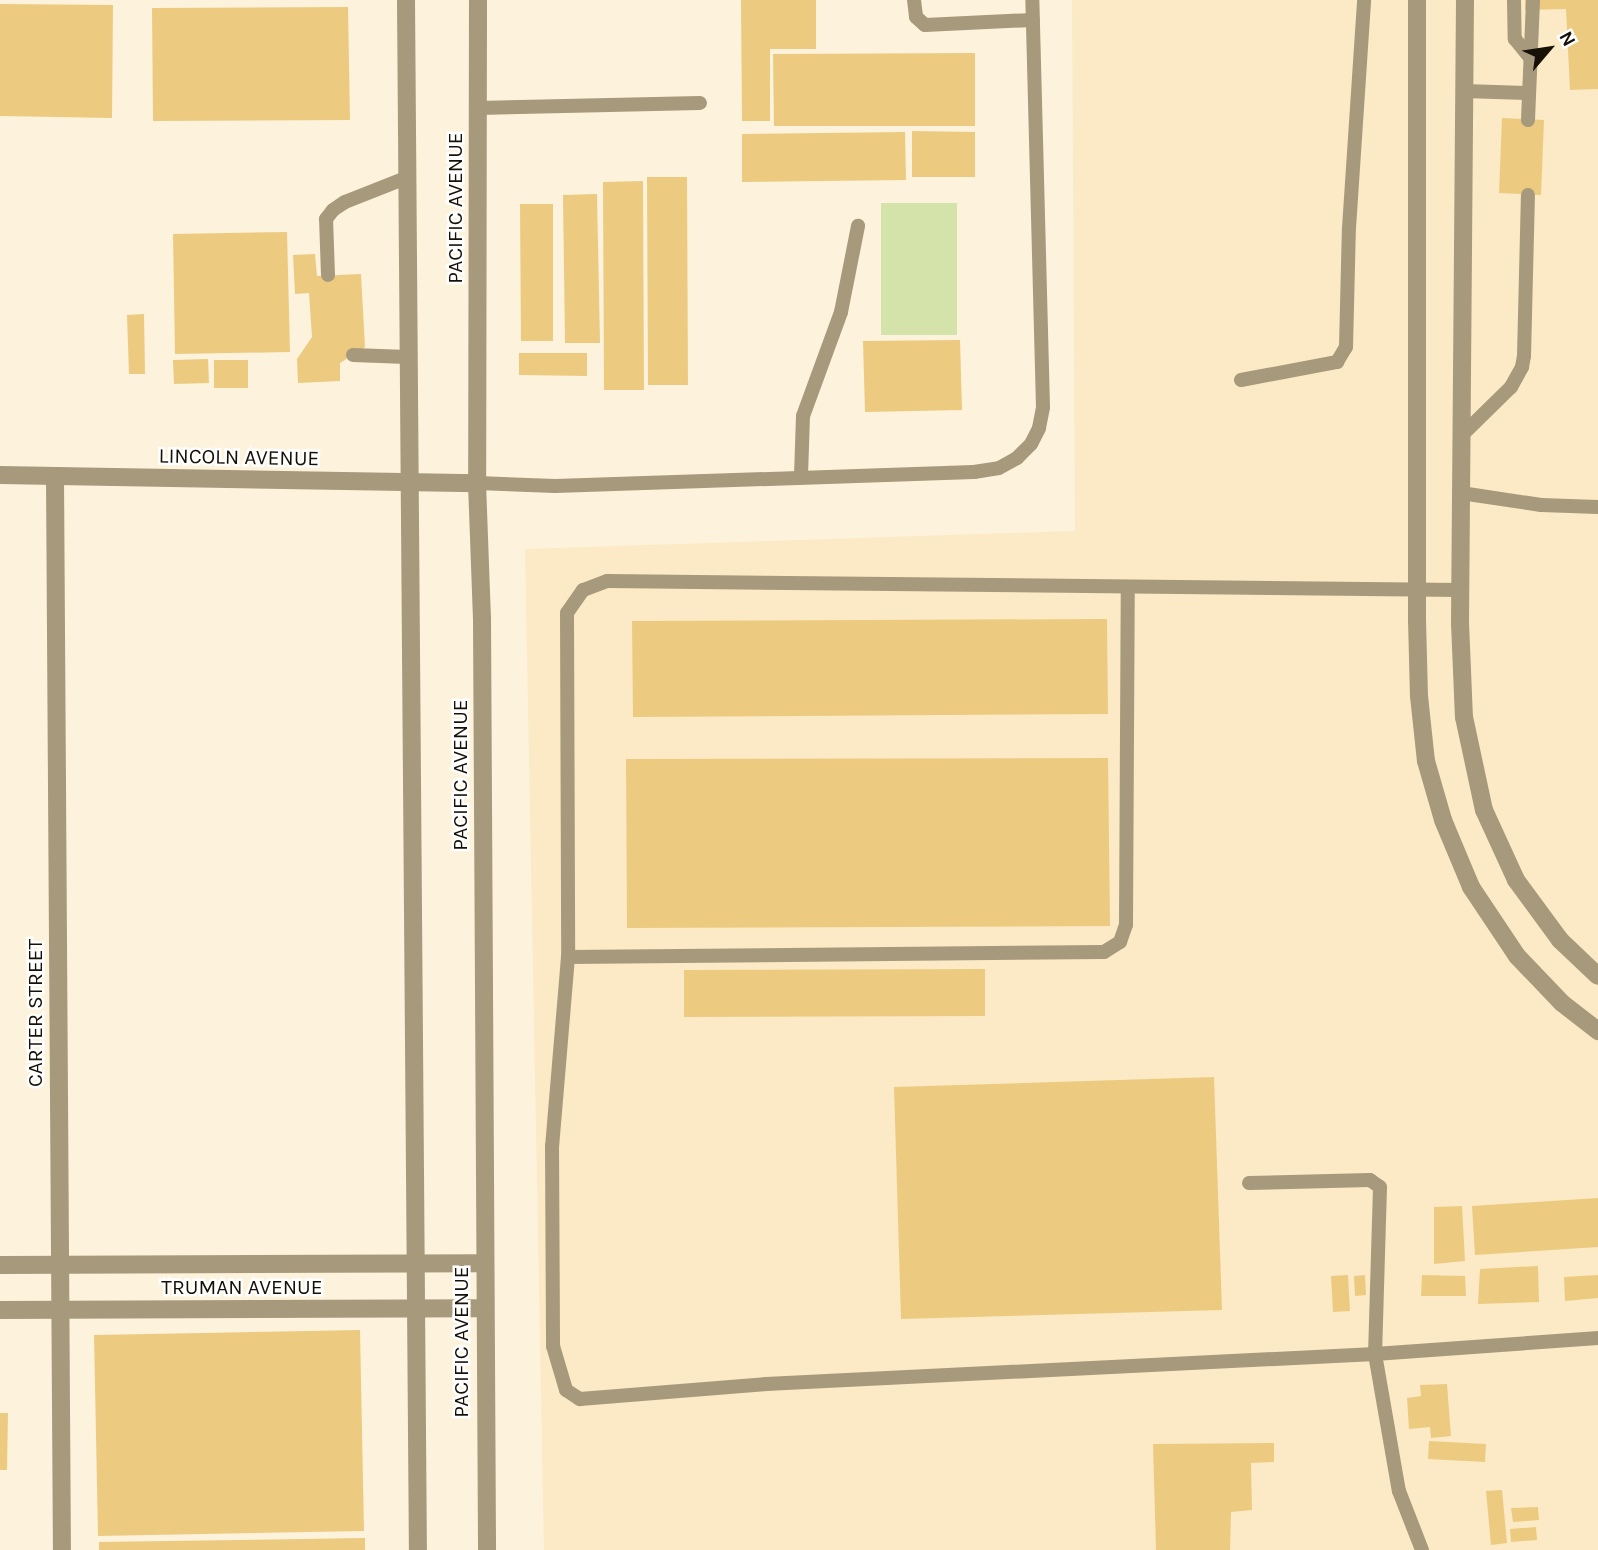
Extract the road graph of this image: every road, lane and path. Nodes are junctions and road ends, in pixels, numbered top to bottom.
1 (406, 0) edge
2 (478, 0) edge
3 (914, 0) edge
4 (1032, 0) edge
5 (1364, 0) edge
6 (1417, 0) edge
7 (1465, 0) edge
8 (1514, 0) edge
9 (1533, 0) edge
10 (1033, 20) junction
11 (1531, 59) junction
12 (1464, 90) junction
13 (1529, 93) junction
14 (700, 103) dead end
15 (478, 108) junction
16 (1528, 120) dead end
17 (406, 178) junction
18 (1528, 195) dead end
19 (858, 226) dead end
20 (328, 275) dead end
21 (353, 355) dead end
22 (407, 357) junction
23 (1241, 380) dead end
24 (1461, 436) junction
25 (0, 475) edge
26 (801, 476) junction
27 (55, 477) junction
28 (407, 482) junction
29 (477, 483) junction
30 (1461, 493) junction
31 (1598, 507) edge
32 (1128, 587) junction
33 (1418, 589) junction
34 (1461, 590) junction
35 (568, 957) junction
36 (1598, 976) edge
37 (1598, 1031) edge
38 (1249, 1183) dead end
39 (484, 1263) junction
40 (60, 1264) junction
41 (0, 1265) edge
42 (415, 1265) junction
43 (484, 1308) junction
44 (415, 1309) junction
45 (0, 1310) edge
46 (60, 1311) junction
47 (1598, 1338) edge
48 (1375, 1354) junction
49 (62, 1550) edge
50 (418, 1550) edge
51 (487, 1550) edge
52 (1422, 1550) edge

1 - 17 street
2 - 15 street, PACIFIC AVENUE
3 - 10 lane
4 - 10 lane
5 - 23 lane
6 - 33 street
7 - 12 street
8 - 11 lane
9 - 11 lane
10 - 26 lane
11 - 13 lane
12 - 13 lane
12 - 24 street
13 - 16 lane
14 - 15 lane
15 - 29 street, PACIFIC AVENUE
17 - 20 lane
17 - 22 street
18 - 24 lane
19 - 26 lane
21 - 22 lane
22 - 28 street
24 - 30 street
25 - 27 street, LINCOLN AVENUE
26 - 29 lane
27 - 28 street, LINCOLN AVENUE
27 - 40 street, CARTER STREET
28 - 29 street, LINCOLN AVENUE
28 - 42 street
29 - 39 street, PACIFIC AVENUE
30 - 31 lane
30 - 34 street
32 - 33 lane
32 - 35 lane
32 - 35 lane
33 - 34 lane
33 - 37 street
34 - 36 street
35 - 48 lane
38 - 48 lane
39 - 42 street, TRUMAN AVENUE
39 - 43 street, PACIFIC AVENUE
40 - 41 street, TRUMAN AVENUE
40 - 42 street, TRUMAN AVENUE
40 - 46 street, CARTER STREET
42 - 44 street
43 - 44 street, TRUMAN AVENUE
43 - 51 street, PACIFIC AVENUE
44 - 46 street, TRUMAN AVENUE
44 - 50 street
45 - 46 street, TRUMAN AVENUE
46 - 49 street, CARTER STREET
47 - 48 lane
48 - 52 lane

